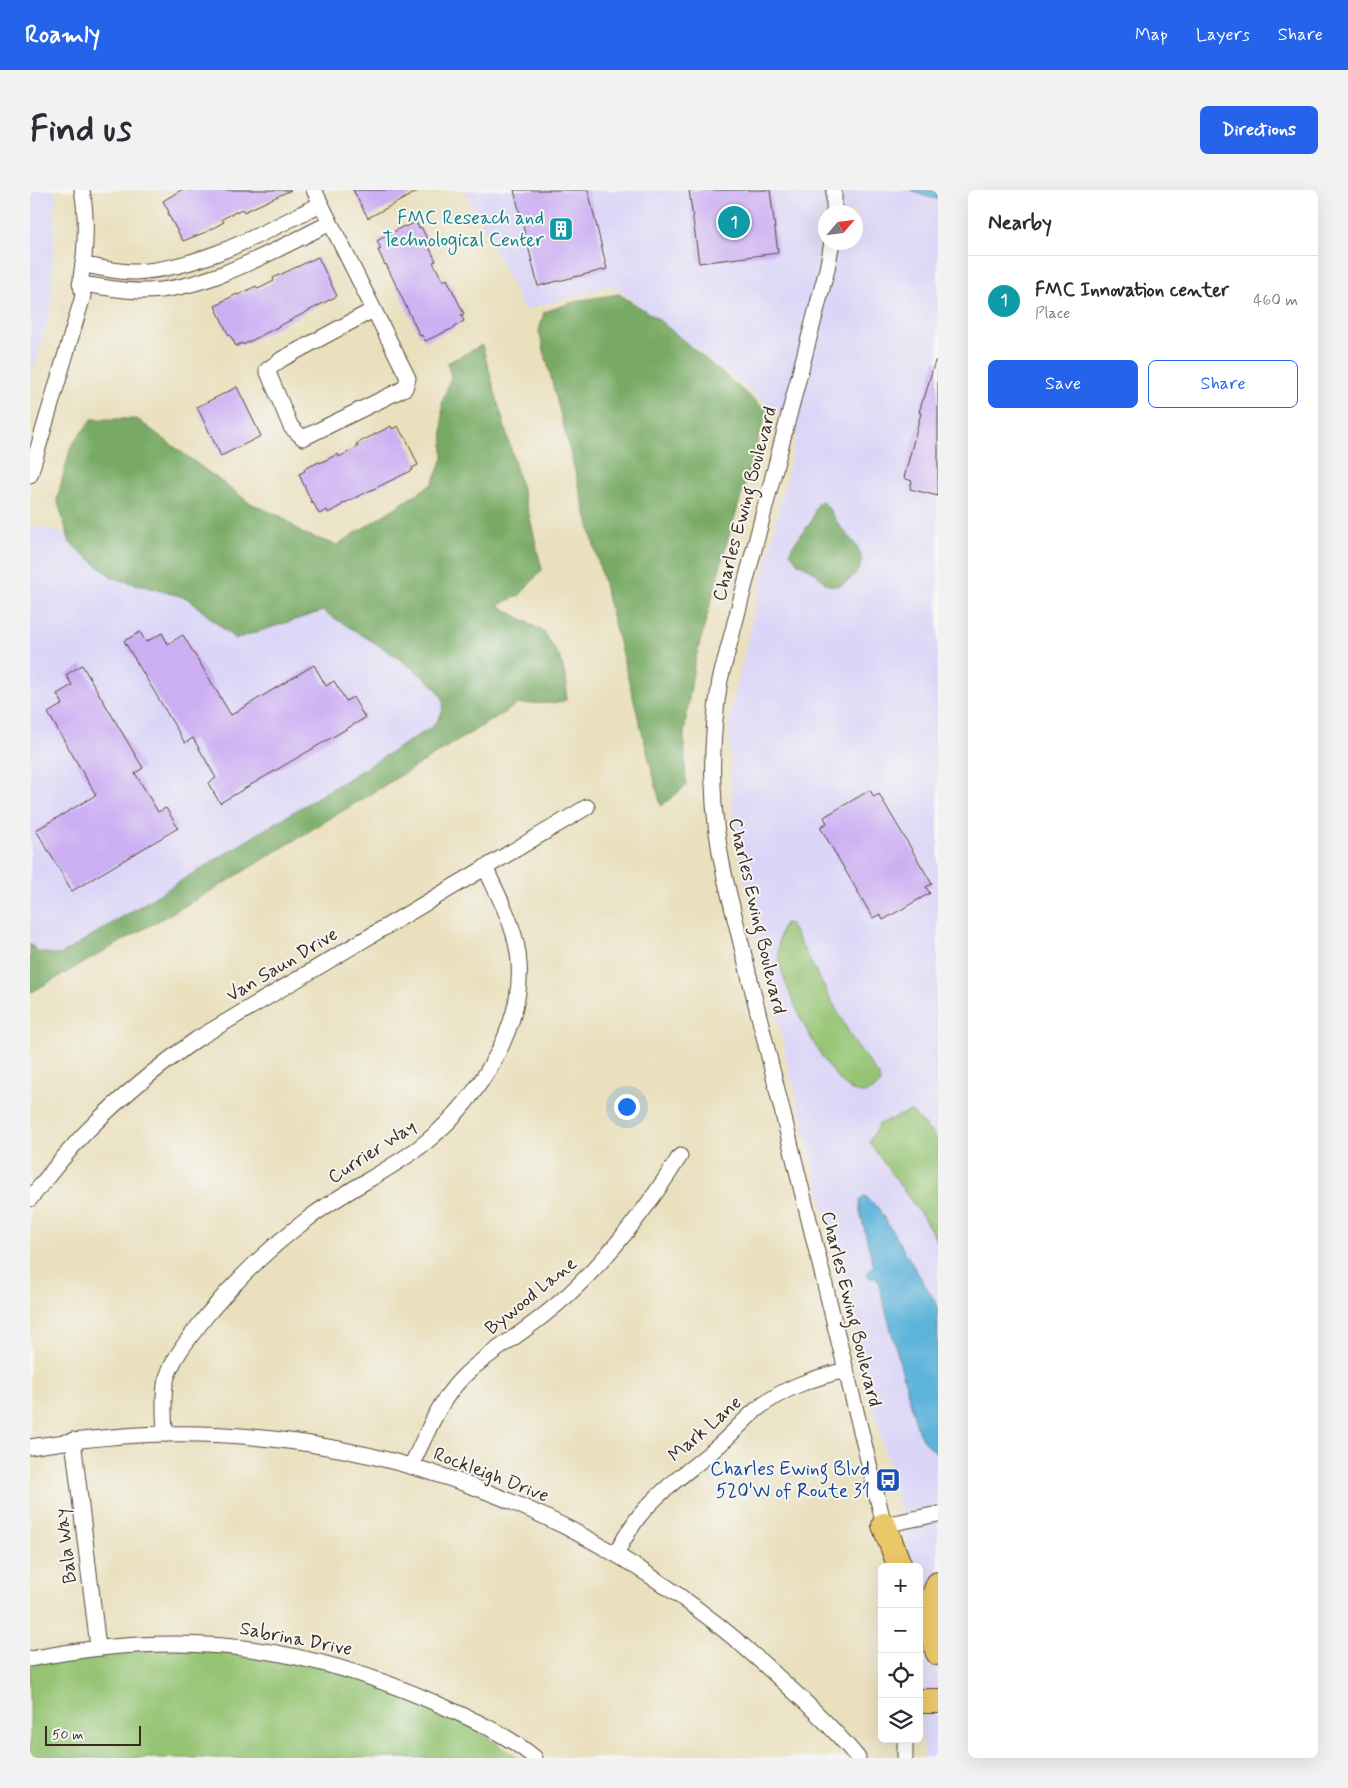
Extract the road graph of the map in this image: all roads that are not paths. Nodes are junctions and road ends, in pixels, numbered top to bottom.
1 (82, 190) edge
2 (314, 190) edge
3 (834, 190) edge
4 (321, 204) junction
5 (834, 205) edge
6 (330, 223) junction
7 (831, 250) edge
8 (83, 265) junction
9 (80, 284) junction
10 (374, 310) junction
11 (30, 475) edge
12 (587, 807) dead end
13 (485, 867) junction
14 (680, 1156) dead end
15 (30, 1199) edge
16 (846, 1370) junction
17 (164, 1434) junction
18 (73, 1440) junction
19 (30, 1447) edge
20 (411, 1466) junction
21 (938, 1514) edge
22 (884, 1525) junction
23 (616, 1553) junction
24 (893, 1563) edge
25 (898, 1563) edge
26 (938, 1584) edge
27 (923, 1629) edge
28 (98, 1647) junction
29 (938, 1653) edge
30 (30, 1659) edge
31 (938, 1666) edge
32 (923, 1701) edge
33 (938, 1701) edge
34 (905, 1743) edge
35 (535, 1758) edge
36 (858, 1758) edge
37 (905, 1758) edge

1 - 8 street
2 - 4 street
3 - 5 street
4 - 6 street
4 - 8 street
6 - 9 street
6 - 10 street
7 - 16 street, Charles Ewing Boulevard
8 - 9 street
9 - 11 street
10 - 10 street
12 - 13 street, Van Saun Drive
13 - 15 street, Van Saun Drive
13 - 17 street, Currier Way
14 - 20 street, Bywood Lane
16 - 22 street, Charles Ewing Boulevard
16 - 23 street, Mark Lane
17 - 18 street, Rockleigh Drive
17 - 20 street, Rockleigh Drive
18 - 19 street, Rockleigh Drive
18 - 28 street, Bala Way
20 - 23 street, Rockleigh Drive
21 - 22 street
22 - 24 street, Charles Ewing Boulevard
22 - 25 main road
23 - 36 street, Rockleigh Drive
26 - 29 main road
27 - 31 main road
28 - 30 street, Sabrina Drive
28 - 35 street, Sabrina Drive
32 - 33 main road
34 - 37 street

